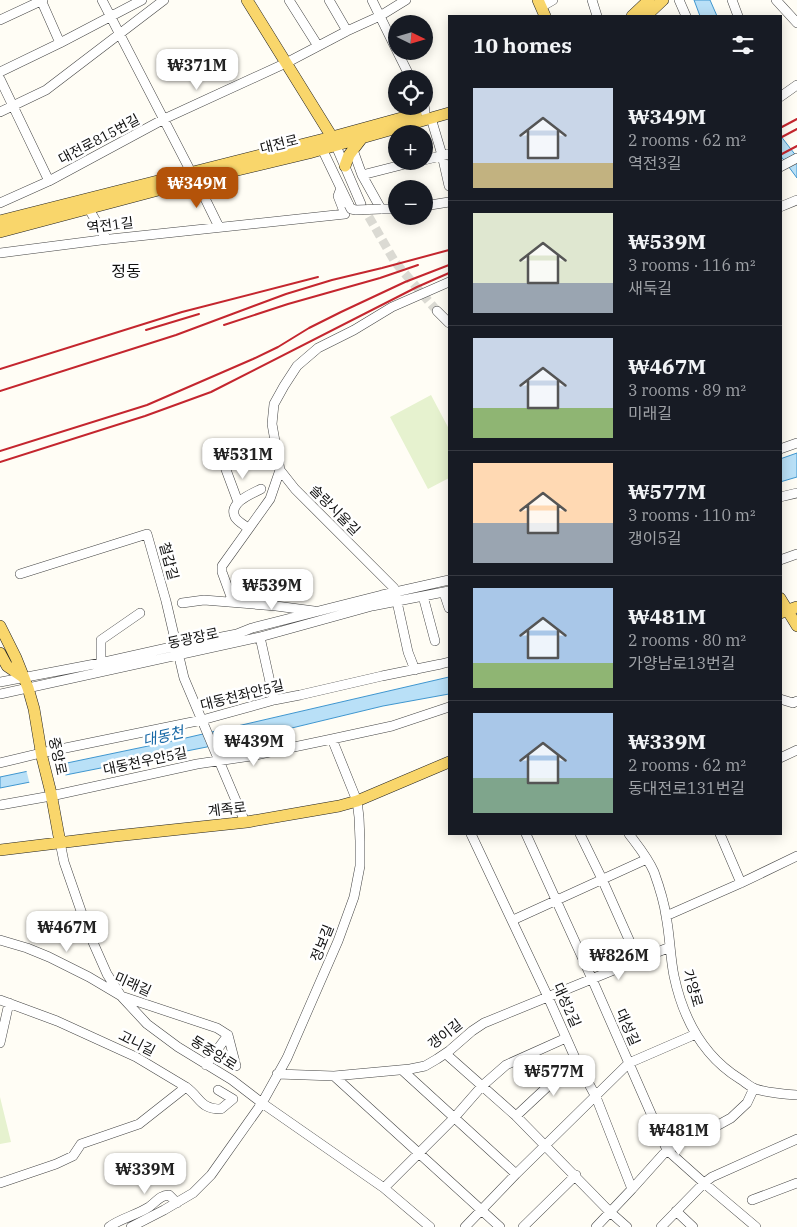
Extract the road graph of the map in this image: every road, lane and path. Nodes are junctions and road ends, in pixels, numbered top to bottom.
1 (42, 0) edge
2 (102, 0) edge
3 (142, 0) edge
4 (164, 0) edge
5 (247, 0) edge
6 (289, 0) edge
7 (329, 0) edge
8 (372, 0) edge
9 (406, 0) edge
10 (553, 0) edge
11 (592, 0) edge
12 (649, 0) edge
13 (663, 0) edge
14 (679, 0) edge
15 (732, 0) edge
16 (776, 0) edge
17 (541, 8) edge
18 (597, 15) edge
19 (633, 15) edge
20 (647, 15) edge
21 (686, 15) edge
22 (738, 15) edge
23 (110, 16) junction
24 (380, 16) junction
25 (0, 20) edge
26 (797, 23) edge
27 (347, 31) junction
28 (388, 32) edge
29 (120, 34) junction
30 (60, 43) junction
31 (318, 46) junction
32 (286, 63) junction
33 (0, 72) edge
34 (0, 79) edge
35 (797, 85) edge
36 (782, 95) edge
37 (13, 105) junction
38 (448, 106) edge
39 (433, 110) edge
40 (0, 112) edge
41 (433, 112) edge
42 (448, 113) edge
43 (415, 115) edge
44 (417, 115) edge
45 (429, 115) edge
46 (164, 119) junction
47 (362, 138) junction
48 (334, 141) junction
49 (353, 150) junction
50 (309, 153) junction
51 (324, 153) junction
52 (445, 155) edge
53 (797, 158) edge
54 (345, 166) junction
55 (782, 166) edge
56 (388, 168) edge
57 (362, 175) junction
58 (194, 176) junction
59 (448, 178) edge
60 (49, 181) junction
61 (341, 188) junction
62 (797, 200) edge
63 (448, 202) edge
64 (0, 203) edge
65 (361, 204) tunnel mouth
66 (433, 205) edge
67 (782, 206) edge
68 (89, 209) junction
69 (381, 209) junction
70 (388, 209) edge
71 (0, 220) edge
72 (219, 227) junction
73 (0, 232) edge
74 (106, 240) junction
75 (0, 253) edge
76 (448, 282) edge
77 (437, 310) tunnel mouth
78 (448, 322) edge
79 (797, 443) edge
80 (782, 448) edge
81 (225, 467) dead end
82 (280, 470) junction
83 (261, 489) dead end
84 (797, 493) edge
85 (782, 497) edge
86 (238, 502) junction
87 (248, 528) junction
88 (797, 554) edge
89 (782, 559) edge
90 (20, 574) dead end
91 (448, 580) edge
92 (446, 592) edge
93 (423, 596) junction
94 (396, 597) junction
95 (233, 602) junction
96 (182, 603) dead end
97 (788, 610) edge
98 (319, 611) junction
99 (140, 613) dead end
100 (0, 626) edge
101 (797, 626) edge
102 (260, 638) junction
103 (435, 641) dead end
104 (177, 650) junction
105 (0, 653) edge
106 (448, 662) edge
107 (101, 667) junction
108 (415, 670) junction
109 (0, 682) edge
110 (26, 683) junction
111 (0, 694) edge
112 (274, 700) junction
113 (782, 700) edge
114 (797, 701) edge
115 (448, 707) edge
116 (203, 721) junction
117 (332, 739) junction
118 (797, 750) edge
119 (41, 755) junction
120 (782, 757) edge
121 (218, 759) junction
122 (448, 762) edge
123 (0, 763) edge
124 (51, 794) junction
125 (357, 801) junction
126 (0, 805) edge
127 (245, 822) junction
128 (471, 835) edge
129 (526, 835) edge
130 (580, 835) edge
131 (630, 835) edge
132 (720, 835) edge
133 (60, 842) junction
134 (0, 850) edge
135 (797, 856) edge
136 (647, 859) junction
137 (602, 879) junction
138 (741, 883) junction
139 (556, 900) junction
140 (666, 916) junction
141 (512, 920) junction
142 (0, 940) edge
143 (670, 946) junction
144 (638, 960) junction
145 (592, 979) junction
146 (121, 996) junction
147 (548, 997) junction
148 (4, 1002) edge
149 (2, 1027) edge
150 (696, 1034) junction
151 (228, 1035) junction
152 (566, 1038) junction
153 (0, 1043) edge
154 (446, 1054) junction
155 (576, 1060) junction
156 (629, 1063) junction
157 (206, 1065) junction
158 (236, 1066) dead end
159 (402, 1070) junction
160 (277, 1074) junction
161 (334, 1076) junction
162 (482, 1086) junction
163 (186, 1087) junction
164 (754, 1088) junction
165 (218, 1090) dead end
166 (596, 1097) junction
167 (795, 1097) edge
168 (262, 1103) junction
169 (516, 1116) junction
170 (454, 1118) junction
171 (797, 1139) edge
172 (546, 1146) junction
173 (667, 1150) junction
174 (418, 1153) junction
175 (516, 1174) junction
176 (576, 1175) junction
177 (0, 1183) edge
178 (704, 1183) junction
179 (797, 1183) edge
180 (384, 1188) junction
181 (632, 1189) junction
182 (752, 1200) dead end
183 (177, 1203) junction
184 (482, 1209) junction
185 (610, 1212) junction
186 (676, 1212) junction
187 (109, 1227) edge
188 (131, 1227) edge
189 (430, 1227) edge
190 (466, 1227) edge
191 (500, 1227) edge
192 (523, 1227) edge
193 (596, 1227) edge
194 (627, 1227) edge
195 (661, 1227) edge
196 (693, 1227) edge
197 (756, 1227) edge

1 - 25 street
1 - 30 street
2 - 23 street
3 - 23 street
4 - 29 street
5 - 32 main road
6 - 31 street
7 - 27 street
8 - 24 street
9 - 24 street, 대전로815번길
10 - 17 street
11 - 18 street
12 - 19 main road
13 - 20 main road
14 - 21 street
15 - 22 street
16 - 26 street
23 - 29 street
23 - 30 street
24 - 27 street, 대전로815번길
24 - 28 street
27 - 31 street, 대전로815번길
29 - 37 street
29 - 46 street
30 - 33 street
31 - 32 street, 대전로815번길
32 - 46 street, 대전로815번길
32 - 48 main road
34 - 37 street
35 - 36 street
37 - 40 street
37 - 60 street
38 - 39 main road, 대전로
41 - 42 main road, 대전로
43 - 48 main road, 대전로
44 - 47 main road, 대전로
45 - 52 street
46 - 58 street
46 - 60 street, 대전로815번길
47 - 48 main road, 대전로
47 - 49 main road
48 - 50 main road, 대전로
48 - 54 street
48 - 58 main road, 대전로
49 - 54 main road
49 - 57 street
50 - 51 street
50 - 58 main road, 대전로
51 - 54 street
51 - 61 street
52 - 59 street
53 - 55 street
54 - 65 street
56 - 57 street
57 - 69 street
58 - 68 main road, 대전로
58 - 71 main road, 대전로
58 - 72 street
60 - 64 street, 대전로815번길
61 - 69 street, bridge
61 - 72 street, 역전1길
62 - 67 street
63 - 66 street
68 - 73 main road, 대전로
68 - 74 street
69 - 70 street
72 - 74 street, 역전1길
74 - 75 street, 역전1길
76 - 82 street
77 - 78 street
79 - 80 street
81 - 86 street
82 - 87 street
82 - 94 street, 솔랑시울길
83 - 86 street
84 - 85 street
86 - 87 street
87 - 95 street
88 - 89 street
90 - 104 street, 철갑길
91 - 94 street, 동광장로
92 - 93 street, 동광장로
93 - 94 street, 동광장로
93 - 103 street
94 - 98 street, 동광장로
94 - 102 street, 동광장로
94 - 108 street
95 - 96 street
95 - 98 street
97 - 101 main road
98 - 104 street, 동광장로
99 - 107 street
100 - 110 main road, 중앙로
102 - 104 street, 동광장로
102 - 112 street
104 - 107 street, 동광장로
104 - 116 street, 철갑길
105 - 110 main road
106 - 108 street, 대동천좌안5길
107 - 110 street, 동광장로
108 - 112 street, 대동천좌안5길
109 - 110 street, 동광장로
110 - 111 street, 동광장로
110 - 119 main road, 중앙로
112 - 116 street, 대동천좌안5길
113 - 114 street
115 - 117 street, 대동천우안5길
116 - 119 street, 대동천좌안5길
116 - 121 street, 철갑길
117 - 121 street, 대동천우안5길
117 - 125 street, 정보길
118 - 120 street
119 - 123 street, 대동천좌안5길
119 - 124 main road, 중앙로
121 - 124 street, 대동천우안5길
121 - 127 street
122 - 125 main road, 계족로
124 - 126 street, 대동천우안5길
124 - 133 main road, 중앙로
125 - 127 main road, 계족로
125 - 160 street, 정보길
127 - 133 main road, 계족로
128 - 141 street, 대성2길
129 - 139 street, 대성길
130 - 137 street
131 - 136 street, 가양로
132 - 138 street
133 - 134 main road, 계족로
133 - 146 street, 동중앙로
135 - 138 street
136 - 137 street
136 - 140 street, 가양로
137 - 139 street
137 - 144 street
138 - 140 street
139 - 141 street
139 - 145 street, 대성길
140 - 143 street, 가양로
141 - 147 street, 대성2길
142 - 146 street, 미래길
143 - 144 street, 갱이길
143 - 150 street, 가양로
144 - 145 street, 갱이길
145 - 147 street, 갱이길
145 - 156 street, 대성길
146 - 151 street, 미래길
146 - 157 street, 동중앙로
147 - 152 street, 대성2길
147 - 154 street, 갱이길
148 - 149 street
148 - 163 street, 고니길
149 - 153 street
150 - 156 street
150 - 164 street, 가양로
151 - 157 street
151 - 158 street
152 - 155 street, 대성2길
152 - 162 street
154 - 159 street, 갱이길
154 - 162 street
155 - 166 street, 대성2길
155 - 169 street
156 - 166 street
156 - 173 street, 대성길
157 - 168 street, 동중앙로
159 - 161 street, 갱이길
159 - 170 street
160 - 161 street, 갱이길
160 - 168 street, 정보길
161 - 174 street
162 - 169 street
162 - 170 street
163 - 165 street, 고니길
163 - 177 street
164 - 167 street, 가양로
164 - 173 street
166 - 172 street
166 - 181 street, 대성2길
168 - 180 street, 동중앙로
168 - 183 street, 정보길
169 - 172 street
170 - 174 street
170 - 175 street
171 - 178 street
172 - 175 street
172 - 176 street
173 - 178 street
173 - 181 street
174 - 180 street
174 - 184 street
175 - 184 street
176 - 185 street
176 - 192 street
178 - 186 street
178 - 197 street
179 - 182 street
180 - 189 street, 동중앙로
181 - 185 street
183 - 187 street
183 - 188 street, 정보길
184 - 190 street
184 - 191 street
185 - 193 street
185 - 194 street
186 - 195 street
186 - 196 street

